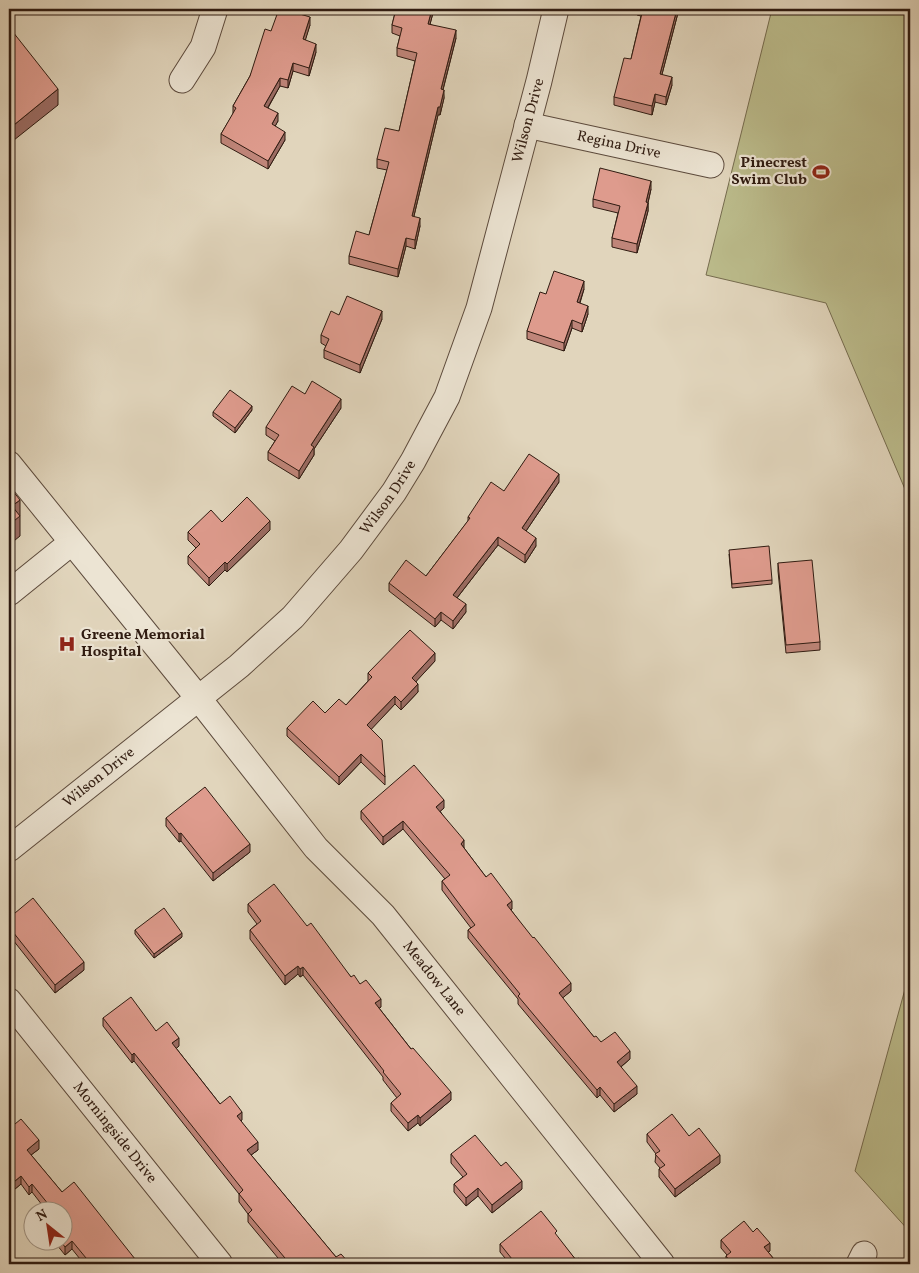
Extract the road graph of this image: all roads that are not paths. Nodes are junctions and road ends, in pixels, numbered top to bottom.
1 (215, 9) edge
2 (556, 9) edge
3 (182, 80) dead end
4 (527, 125) junction
5 (711, 165) dead end
6 (9, 464) edge
7 (71, 543) junction
8 (9, 593) edge
9 (199, 699) junction
10 (9, 849) edge
11 (9, 1001) edge
12 (220, 1264) edge
13 (662, 1264) edge

1 - 3 street
2 - 4 street, Wilson Drive
4 - 5 street, Regina Drive
4 - 9 street, Wilson Drive
6 - 7 street, Meadow Lane
7 - 8 street
7 - 9 street, Meadow Lane
9 - 10 street, Wilson Drive
9 - 13 street, Meadow Lane
11 - 12 street, Morningside Drive

